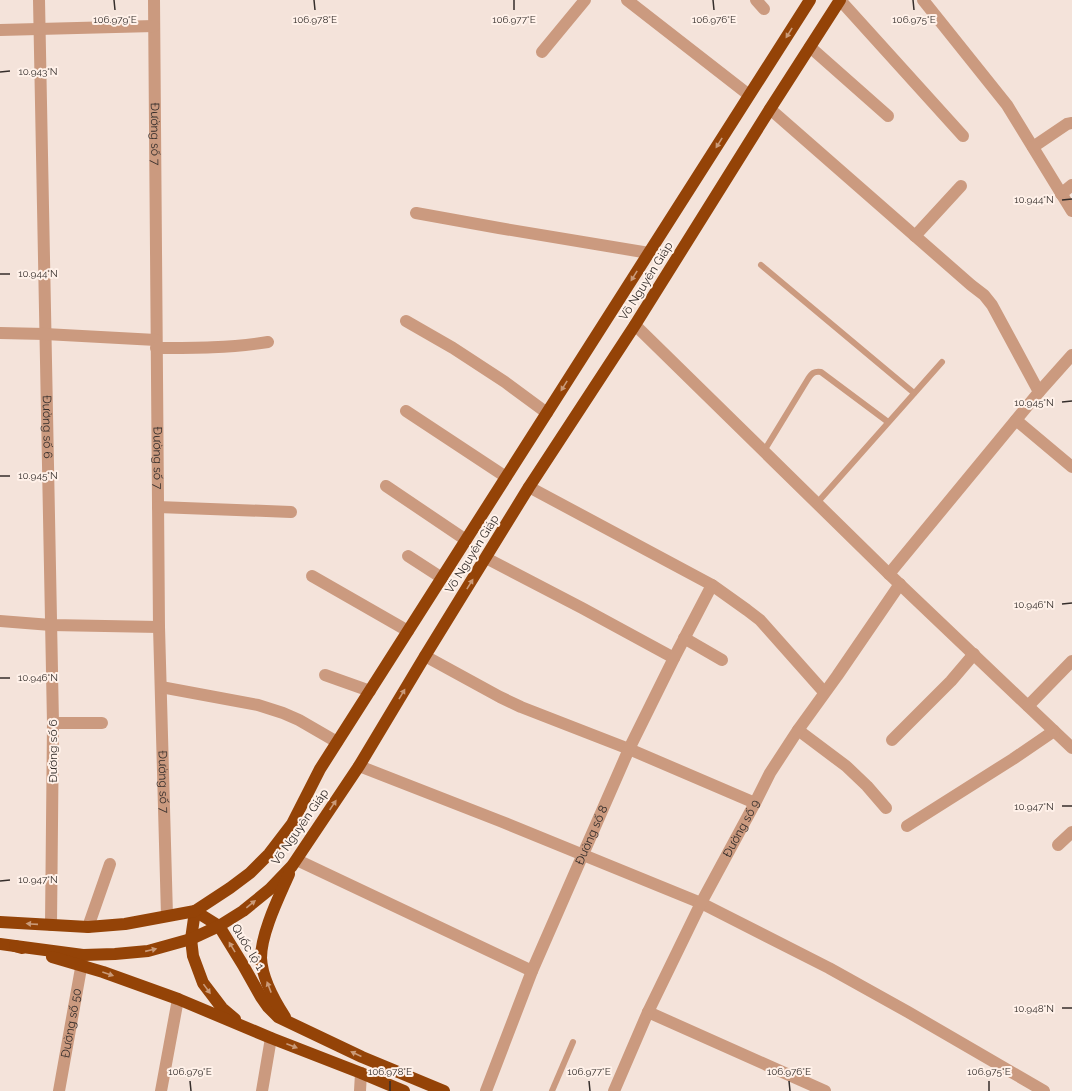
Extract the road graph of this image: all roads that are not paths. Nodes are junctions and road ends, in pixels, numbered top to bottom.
1 (39, 0) edge
2 (154, 0) edge
3 (585, 0) edge
4 (627, 0) edge
5 (756, 0) edge
6 (810, 0) edge
7 (840, 0) edge
8 (923, 0) edge
9 (764, 9) dead end
10 (154, 26) junction
11 (0, 30) edge
12 (40, 30) junction
13 (810, 47) junction
14 (542, 52) dead end
15 (749, 95) junction
16 (770, 109) junction
17 (888, 116) dead end
18 (1072, 123) edge
19 (963, 136) dead end
20 (1033, 147) junction
21 (1072, 185) edge
22 (961, 186) dead end
23 (1062, 194) junction
24 (1072, 211) edge
25 (416, 213) dead end
26 (915, 236) junction
27 (649, 253) junction
28 (761, 265) dead end
29 (406, 321) dead end
30 (635, 325) junction
31 (0, 333) edge
32 (45, 334) junction
33 (268, 342) dead end
34 (156, 344) junction
35 (1072, 356) edge
36 (942, 362) dead end
37 (1039, 392) junction
38 (914, 393) junction
39 (406, 411) dead end
40 (547, 413) junction
41 (1016, 420) junction
42 (888, 422) junction
43 (764, 451) junction
44 (1072, 467) edge
45 (506, 477) junction
46 (386, 486) dead end
47 (529, 487) junction
48 (817, 503) junction
49 (158, 507) junction
50 (291, 512) dead end
51 (466, 540) junction
52 (408, 556) dead end
53 (486, 558) junction
54 (889, 574) junction
55 (312, 576) dead end
56 (442, 578) junction
57 (900, 584) junction
58 (712, 585) junction
59 (0, 621) edge
60 (51, 625) junction
61 (159, 627) junction
62 (408, 631) junction
63 (684, 638) junction
64 (974, 654) junction
65 (425, 656) junction
66 (674, 658) junction
67 (722, 660) dead end
68 (1072, 661) edge
69 (325, 675) dead end
70 (161, 687) junction
71 (370, 691) junction
72 (824, 692) junction
73 (1028, 706) junction
74 (53, 723) junction
75 (102, 723) dead end
76 (798, 730) junction
77 (1054, 731) junction
78 (892, 740) dead end
79 (337, 742) junction
80 (1072, 748) edge
81 (629, 749) junction
82 (359, 766) junction
83 (755, 803) junction
84 (886, 808) dead end
85 (907, 826) dead end
86 (1072, 832) edge
87 (1058, 844) dead end
88 (583, 855) junction
89 (294, 863) junction
90 (110, 864) dead end
91 (701, 903) junction
92 (195, 910) junction
93 (167, 916) junction
94 (0, 922) edge
95 (51, 925) junction
96 (219, 926) junction
97 (88, 927) junction
98 (191, 939) junction
99 (0, 944) edge
100 (82, 961) junction
101 (532, 972) junction
102 (178, 999) junction
103 (648, 1012) junction
104 (288, 1022) junction
105 (243, 1026) junction
106 (271, 1038) junction
107 (573, 1042) dead end
108 (361, 1072) junction
109 (59, 1091) edge
110 (161, 1091) edge
111 (262, 1091) edge
112 (360, 1091) edge
113 (404, 1091) edge
114 (444, 1091) edge
115 (486, 1091) edge
116 (552, 1091) edge
117 (614, 1091) edge
118 (825, 1091) edge
119 (1044, 1091) edge

1 - 12 street, Đường số 6
2 - 10 street, Đường số 7
3 - 14 street
4 - 15 street
5 - 9 street
6 -> 15 highway, Võ Nguyên Giáp
7 - 13 highway, Võ Nguyên Giáp
7 - 19 street
8 - 20 street
10 - 12 street
10 - 34 street, Đường số 7
11 - 12 street
12 - 32 street, Đường số 6
13 - 16 highway, Võ Nguyên Giáp
13 - 17 street
15 -> 27 highway, Võ Nguyên Giáp
16 - 26 street
16 - 30 highway, Võ Nguyên Giáp
18 - 20 street
20 - 23 street
21 - 23 street
22 - 26 street
23 - 24 street
25 - 27 street
26 - 37 street
27 -> 40 highway, Võ Nguyên Giáp
28 - 38 lane
29 - 40 street
30 - 43 street
30 - 47 highway, Võ Nguyên Giáp
31 - 32 street
32 - 34 street
32 - 60 street, Đường số 6
33 - 34 street
34 - 49 street, Đường số 7
35 - 37 street
36 - 38 lane
37 - 41 street
38 - 42 lane
39 - 45 street
40 - 45 highway, Võ Nguyên Giáp
41 - 44 street
41 - 54 street
42 - 43 lane
42 - 48 lane
43 - 48 street
45 - 51 highway, Võ Nguyên Giáp
46 - 51 street
47 - 53 highway, Võ Nguyên Giáp
47 - 58 street
48 - 54 street
49 - 50 street
49 - 61 street, Đường số 7
51 - 56 highway, Võ Nguyên Giáp
52 - 56 street
65 -> 53 highway, Võ Nguyên Giáp
53 - 66 street
54 - 57 street
55 - 62 street
56 - 62 highway, Võ Nguyên Giáp
57 - 64 street
57 - 72 street, Đường số 9
58 - 63 street, Đường số 8
58 - 72 street
59 - 60 street
60 - 61 street
60 - 74 street, Đường số 6
61 - 70 street, Đường số 7
62 - 71 highway, Võ Nguyên Giáp
63 - 66 street, Đường số 8
63 - 67 street
64 - 73 street
64 - 78 street
65 - 81 street
82 -> 65 highway, Võ Nguyên Giáp
66 - 81 street, Đường số 8
68 - 73 street
69 - 71 street
70 - 79 street
70 - 93 street, Đường số 7
71 - 79 highway, Võ Nguyên Giáp
72 - 76 street, Đường số 9
73 - 77 street
74 - 75 street
74 - 95 street, Đường số 6
76 - 83 street, Đường số 9
76 - 84 street
77 - 80 street
77 - 85 street
79 - 92 highway, Võ Nguyên Giáp
81 - 83 street
81 - 88 street, Đường số 8
82 - 88 street
89 -> 82 highway, Võ Nguyên Giáp
83 - 91 street, Đường số 9
86 - 87 street
88 - 91 street
88 - 101 street, Đường số 8
96 -> 89 highway, Võ Nguyên Giáp
89 - 101 street
104 -> 89 highway
90 - 97 street
91 - 103 street, Đường số 9
91 - 119 street
92 - 93 highway
92 - 96 highway, Quốc lộ 1
92 - 98 highway
93 - 97 highway
95 -> 94 highway
95 - 97 highway
96 - 98 highway, Võ Nguyên Giáp
104 -> 96 highway, Quốc lộ 1
100 -> 98 highway, Võ Nguyên Giáp
98 -> 105 highway
99 - 100 highway
100 -> 102 highway
100 - 109 street, Đường số 50
101 - 115 street, Đường số 8
102 - 105 highway
102 - 110 street
103 - 117 street, Đường số 9
103 - 118 street
114 -> 104 highway, Quốc lộ 1
105 - 106 highway
106 -> 108 highway
106 - 111 street
107 - 116 lane
108 - 112 street
108 - 113 highway

